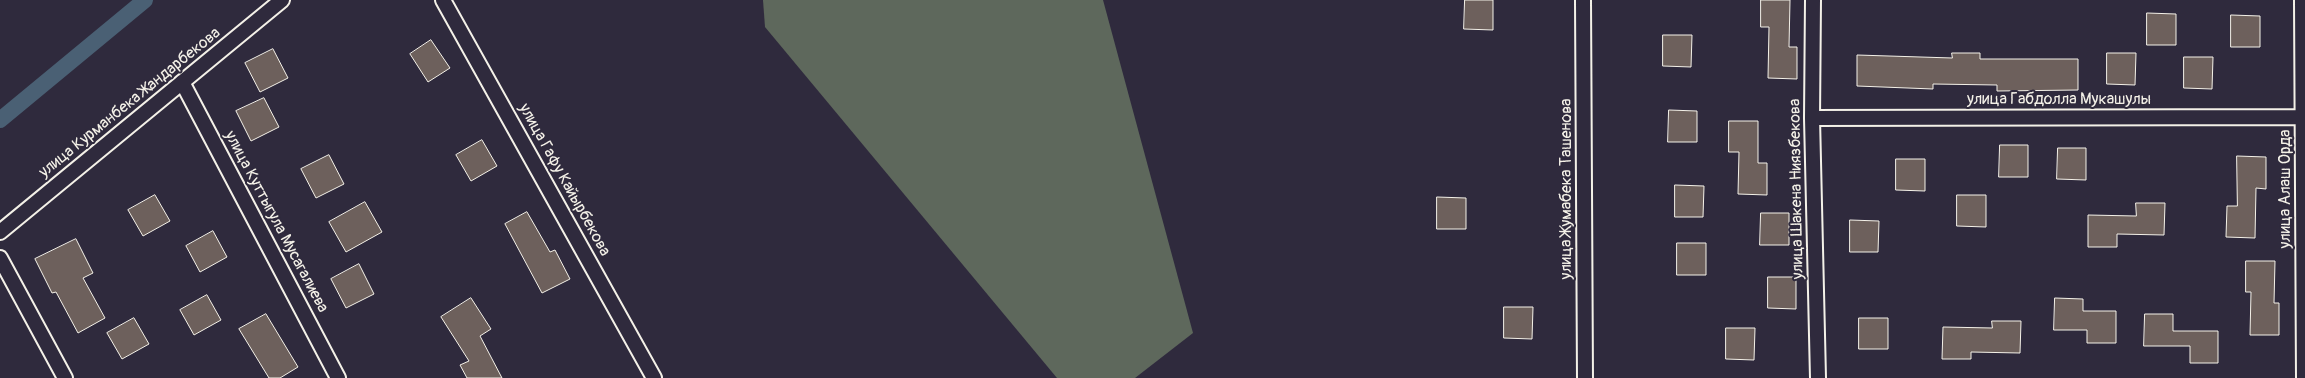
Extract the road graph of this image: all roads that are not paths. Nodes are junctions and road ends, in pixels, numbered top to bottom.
1 (282, 0) edge
2 (443, 0) edge
3 (1583, 0) edge
4 (1813, 0) edge
5 (2302, 0) edge
6 (182, 82) junction
7 (2304, 117) edge
8 (1812, 118) junction
9 (0, 232) edge
10 (0, 258) edge
11 (65, 378) edge
12 (338, 378) edge
13 (654, 378) edge
14 (1585, 378) edge
15 (1818, 378) edge
16 (2304, 378) edge

1 - 6 street, улица Курманбека Жандарбекова
2 - 13 street, улица Гафу Кайырбекова
3 - 14 street, улица Жумабека Ташенова
4 - 8 street, улица Шакена Ниязбекова
5 - 7 street, улица Алаш Орда
6 - 9 street, улица Курманбека Жандарбекова
6 - 12 street, улица Куттыгула Мусагалиева
7 - 8 street, улица Габдолла Мукашулы
7 - 16 street, улица Алаш Орда
8 - 15 street, улица Шакена Ниязбекова
10 - 11 street

